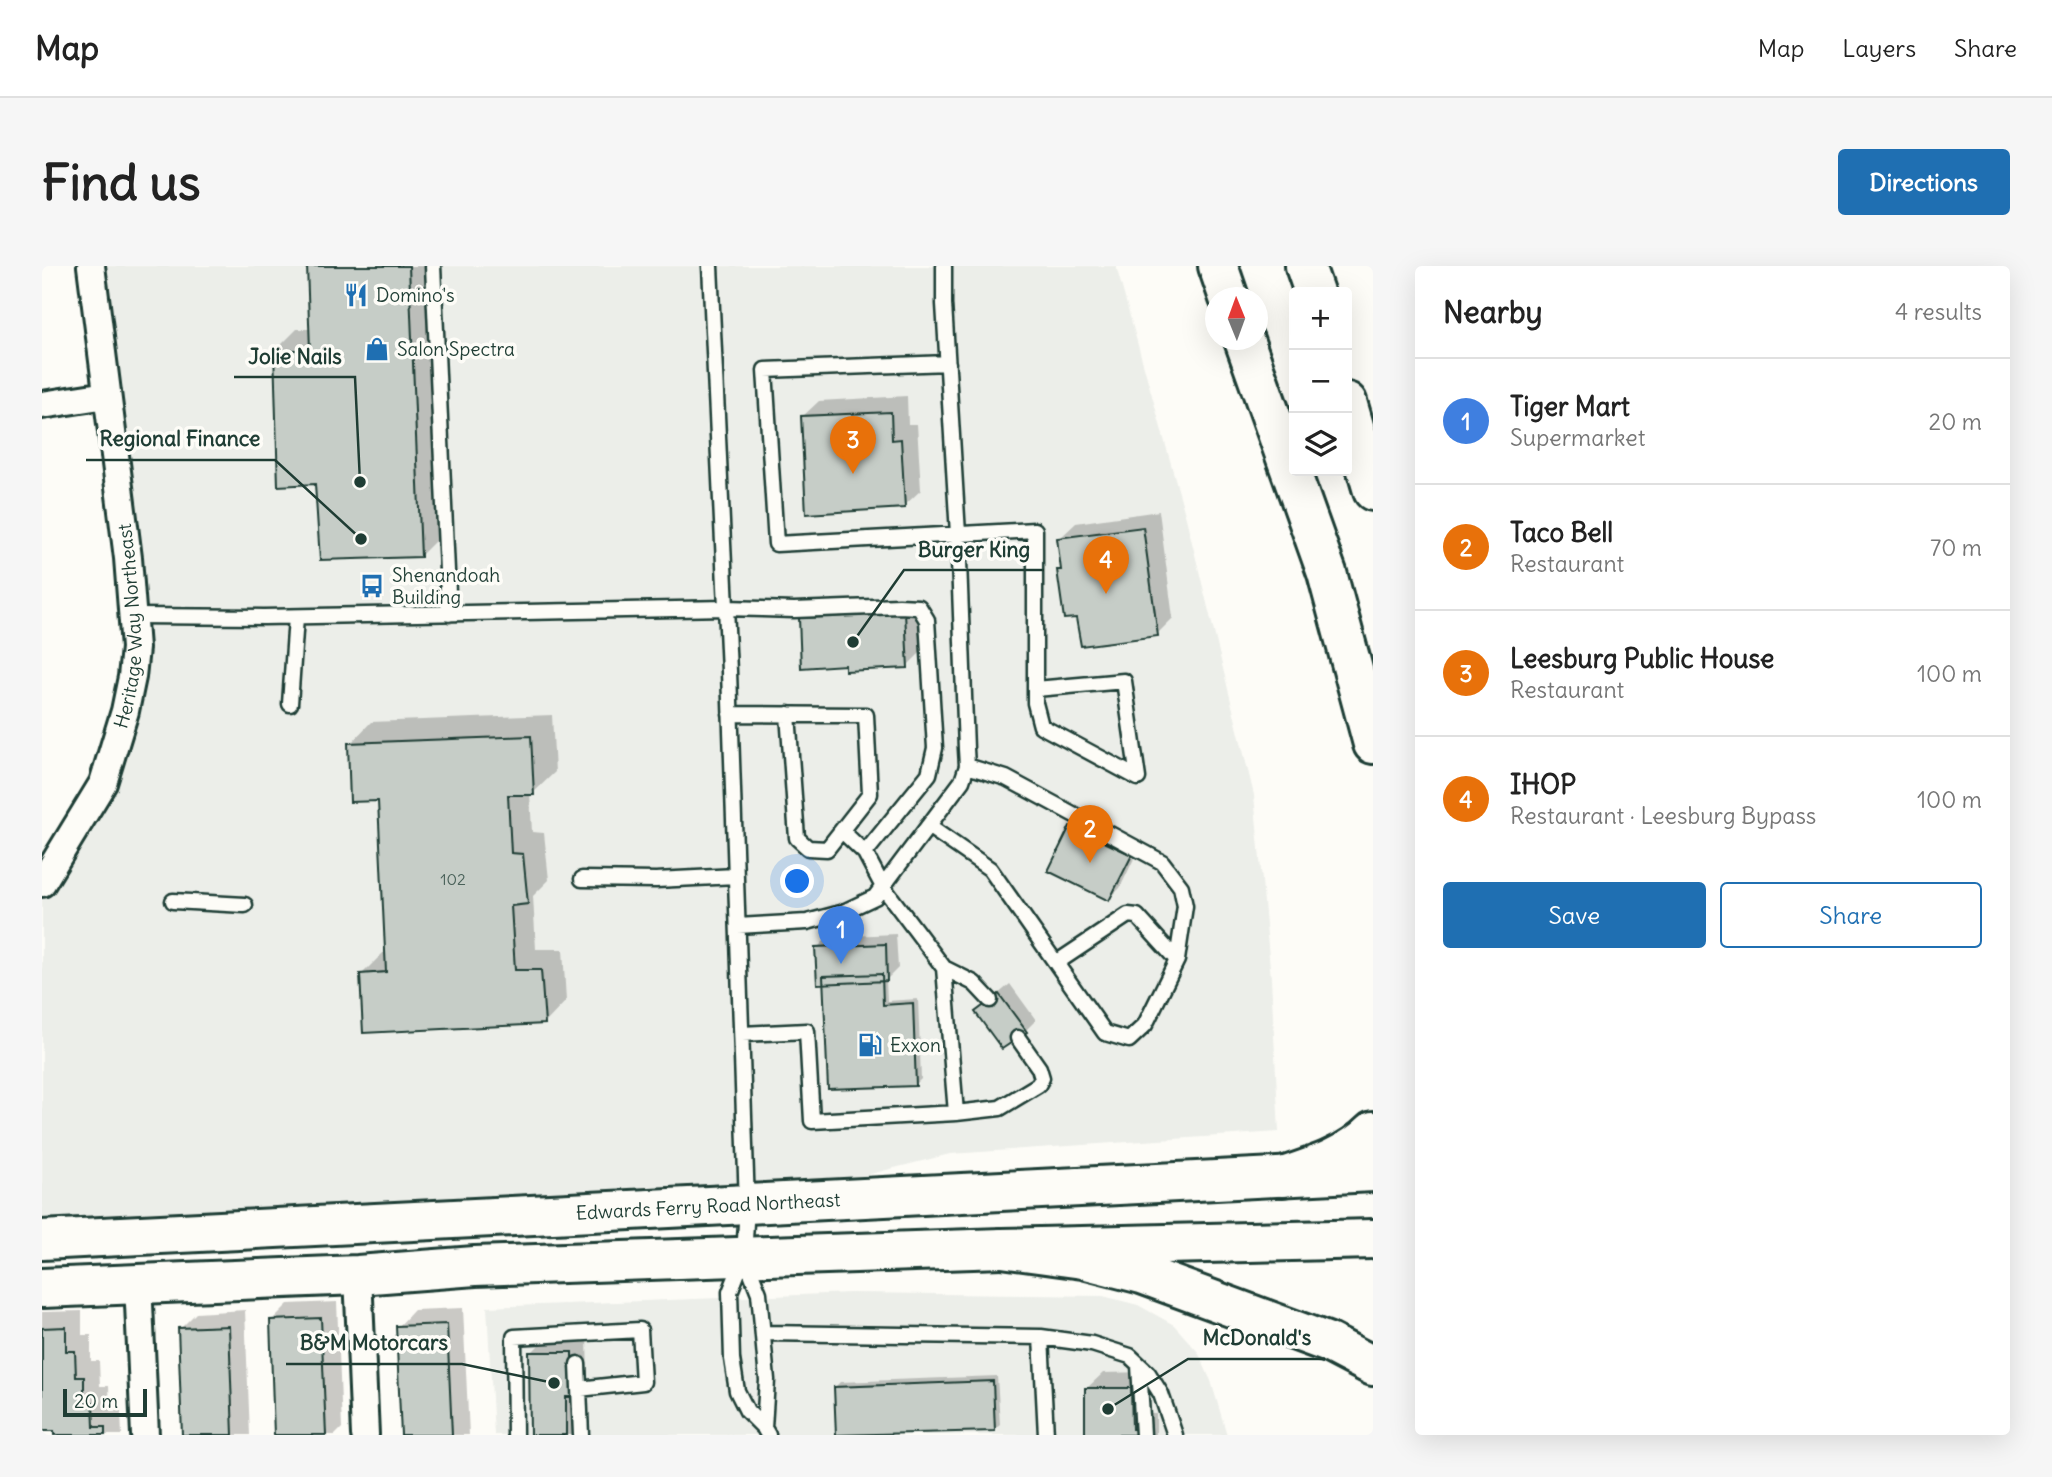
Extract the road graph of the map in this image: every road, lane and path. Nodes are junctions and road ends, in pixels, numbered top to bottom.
1 (91, 266) edge
2 (433, 266) edge
3 (710, 266) edge
4 (944, 266) edge
5 (1217, 266) edge
6 (1305, 266) edge
7 (1225, 287) edge
8 (1312, 287) edge
9 (1248, 350) edge
10 (948, 363) junction
11 (107, 395) junction
12 (42, 405) edge
13 (1350, 413) edge
14 (1373, 491) edge
15 (958, 534) junction
16 (726, 608) junction
17 (449, 614) junction
18 (134, 617) junction
19 (296, 617) junction
20 (1036, 689) junction
21 (290, 704) dead end
22 (730, 713) junction
23 (788, 714) junction
24 (1373, 744) edge
25 (967, 766) junction
26 (928, 826) junction
27 (842, 831) junction
28 (865, 853) junction
29 (736, 876) junction
30 (582, 879) dead end
31 (42, 883) edge
32 (883, 887) junction
33 (173, 901) dead end
34 (245, 905) dead end
35 (738, 926) junction
36 (1177, 960) junction
37 (1056, 963) junction
38 (944, 968) junction
39 (990, 1000) dead end
40 (741, 1034) junction
41 (1018, 1038) dead end
42 (956, 1113) junction
43 (1373, 1131) edge
44 (1373, 1172) edge
45 (1283, 1177) junction
46 (747, 1205) junction
47 (1373, 1239) edge
48 (42, 1240) edge
49 (1002, 1248) junction
50 (744, 1257) junction
51 (358, 1275) junction
52 (136, 1284) junction
53 (42, 1288) edge
54 (763, 1333) junction
55 (1041, 1337) junction
56 (578, 1364) dead end
57 (1139, 1365) junction
58 (1373, 1366) edge
59 (579, 1389) junction
60 (766, 1431) edge
61 (145, 1435) edge
62 (365, 1435) edge
63 (515, 1435) edge
64 (581, 1435) edge
65 (1046, 1435) edge
66 (1143, 1435) edge
67 (1175, 1435) edge

1 - 11 street, Heritage Way Northeast
2 - 17 lane
3 - 16 lane
4 - 10 lane
5 - 7 main road
6 - 8 main road
9 - 24 main road
10 - 15 lane
10 - 15 lane
11 - 12 street
11 - 18 street, Heritage Way Northeast
13 - 14 main road
15 - 20 lane
15 - 25 lane
16 - 17 lane
16 - 22 lane
16 - 28 lane
17 - 19 lane
18 - 19 lane
18 - 31 street, Heritage Way Northeast
19 - 21 lane
20 - 20 lane
22 - 23 lane
22 - 29 lane
23 - 27 lane
23 - 27 lane
25 - 26 lane
25 - 36 lane
26 - 32 lane
26 - 37 lane
27 - 28 lane
28 - 32 lane
29 - 30 lane
29 - 35 lane
32 - 35 lane
32 - 38 lane
33 - 34 lane
35 - 40 lane
36 - 37 lane
36 - 37 lane
38 - 39 lane
38 - 42 lane
40 - 42 lane
40 - 46 lane
41 - 42 lane
43 - 45 main road
44 - 45 main road, Edwards Ferry Road Northeast
45 - 46 main road, Edwards Ferry Road Northeast
46 - 48 main road, Edwards Ferry Road Northeast
46 - 50 lane
47 - 49 main road
49 - 50 main road
49 - 58 main road
50 - 51 main road
50 - 54 lane
50 - 60 lane
51 - 52 main road
51 - 62 street
52 - 53 main road
52 - 61 street
54 - 55 lane
54 - 60 lane
55 - 57 lane
55 - 65 lane
56 - 59 lane
57 - 66 lane
57 - 67 lane
59 - 63 lane
59 - 64 lane

